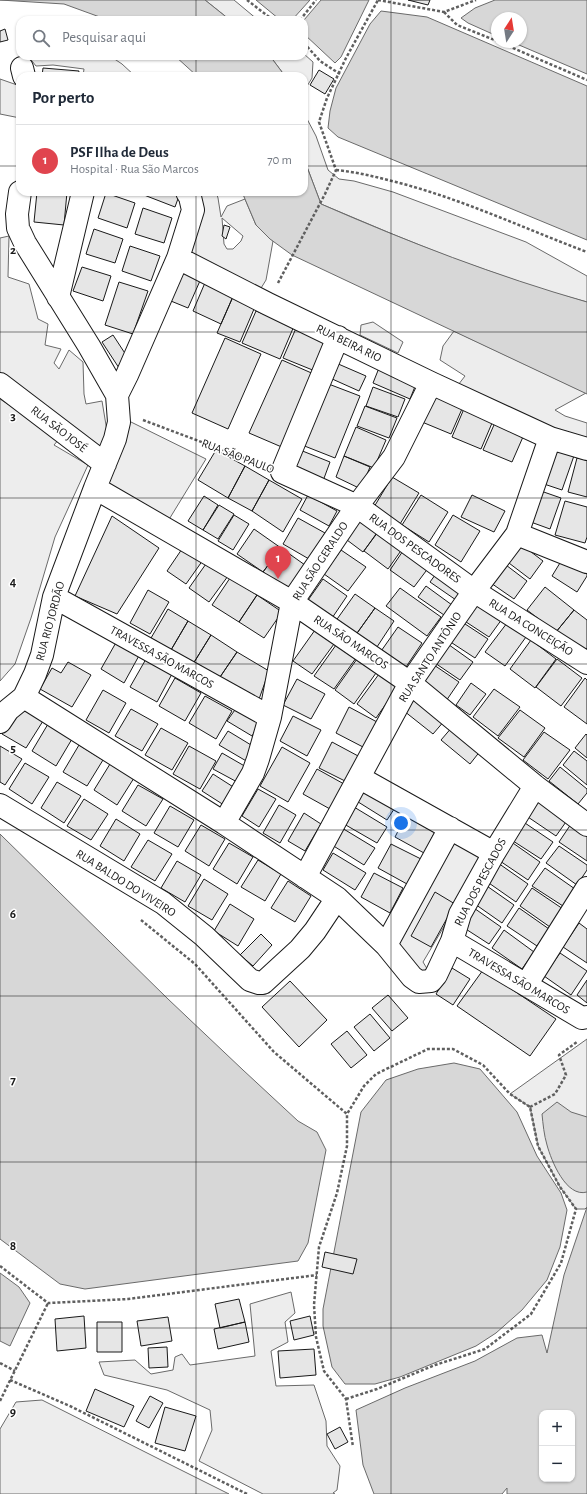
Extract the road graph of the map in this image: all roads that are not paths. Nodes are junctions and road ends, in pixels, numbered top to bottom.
1 (20, 196) edge
2 (82, 196) edge
3 (189, 196) edge
4 (178, 258) junction
5 (58, 297) junction
6 (338, 337) junction
7 (431, 383) junction
8 (0, 384) edge
9 (117, 403) junction
10 (550, 438) junction
11 (587, 449) edge
12 (102, 462) junction
13 (95, 488) junction
14 (357, 506) junction
15 (517, 534) junction
16 (587, 562) edge
17 (474, 591) junction
18 (54, 597) junction
19 (292, 602) junction
20 (587, 663) edge
21 (410, 683) junction
22 (24, 697) junction
23 (270, 717) junction
24 (0, 722) edge
25 (360, 778) junction
26 (535, 786) junction
27 (0, 805) edge
28 (584, 817) edge
29 (224, 823) junction
30 (450, 828) junction
31 (494, 853) junction
32 (306, 877) junction
33 (587, 888) edge
34 (336, 898) junction
35 (452, 941) junction
36 (386, 945) junction
37 (526, 985) junction
38 (584, 1018) edge

1 - 5 street
2 - 5 street
3 - 4 street
4 - 6 street, RUA BEIRA RIO
4 - 9 street
5 - 9 street
6 - 7 street, RUA BEIRA RIO
6 - 14 street, RUA SÃO PAULO
7 - 10 street, RUA BEIRA RIO
7 - 14 street, RUA SÃO GERALDO
8 - 12 street, RUA SÃO JOSÉ
9 - 12 street
10 - 11 street, RUA BEIRA RIO
10 - 15 street, RUA SANTO ANTÔNIO
12 - 13 street
13 - 18 street, RUA RIO JORDÃO
13 - 19 street, RUA SÃO MARCOS
14 - 17 street, RUA DOS PESCADORES
14 - 19 street, RUA SÃO GERALDO
15 - 16 street
15 - 17 street, RUA SANTO ANTÔNIO
17 - 20 street, RUA DA CONCEIÇÃO
17 - 21 street, RUA SANTO ANTÔNIO
18 - 22 street, RUA RIO JORDÃO
18 - 23 street, TRAVESSA SÃO MARCOS
19 - 21 street, RUA SÃO MARCOS
19 - 23 street, RUA SÃO GERALDO
21 - 25 street, RUA SANTO ANTÔNIO
21 - 26 street, RUA SÃO MARCOS
22 - 24 street, RUA RIO JORDÃO
22 - 29 street
23 - 29 street, RUA SÃO GERALDO
25 - 30 street
25 - 32 street, RUA SANTO ANTÔNIO
26 - 28 street, RUA SÃO MARCOS
26 - 31 street, RUA DOS PESCADOS
27 - 34 street, RUA BALDO DO VIVEIRO
29 - 32 street
30 - 31 street
30 - 36 street
31 - 35 street, RUA DOS PESCADOS
32 - 34 street
33 - 37 street
34 - 36 street
35 - 36 street, RUA DOS PESCADOS
35 - 37 street, TRAVESSA SÃO MARCOS
37 - 38 street, TRAVESSA SÃO MARCOS

